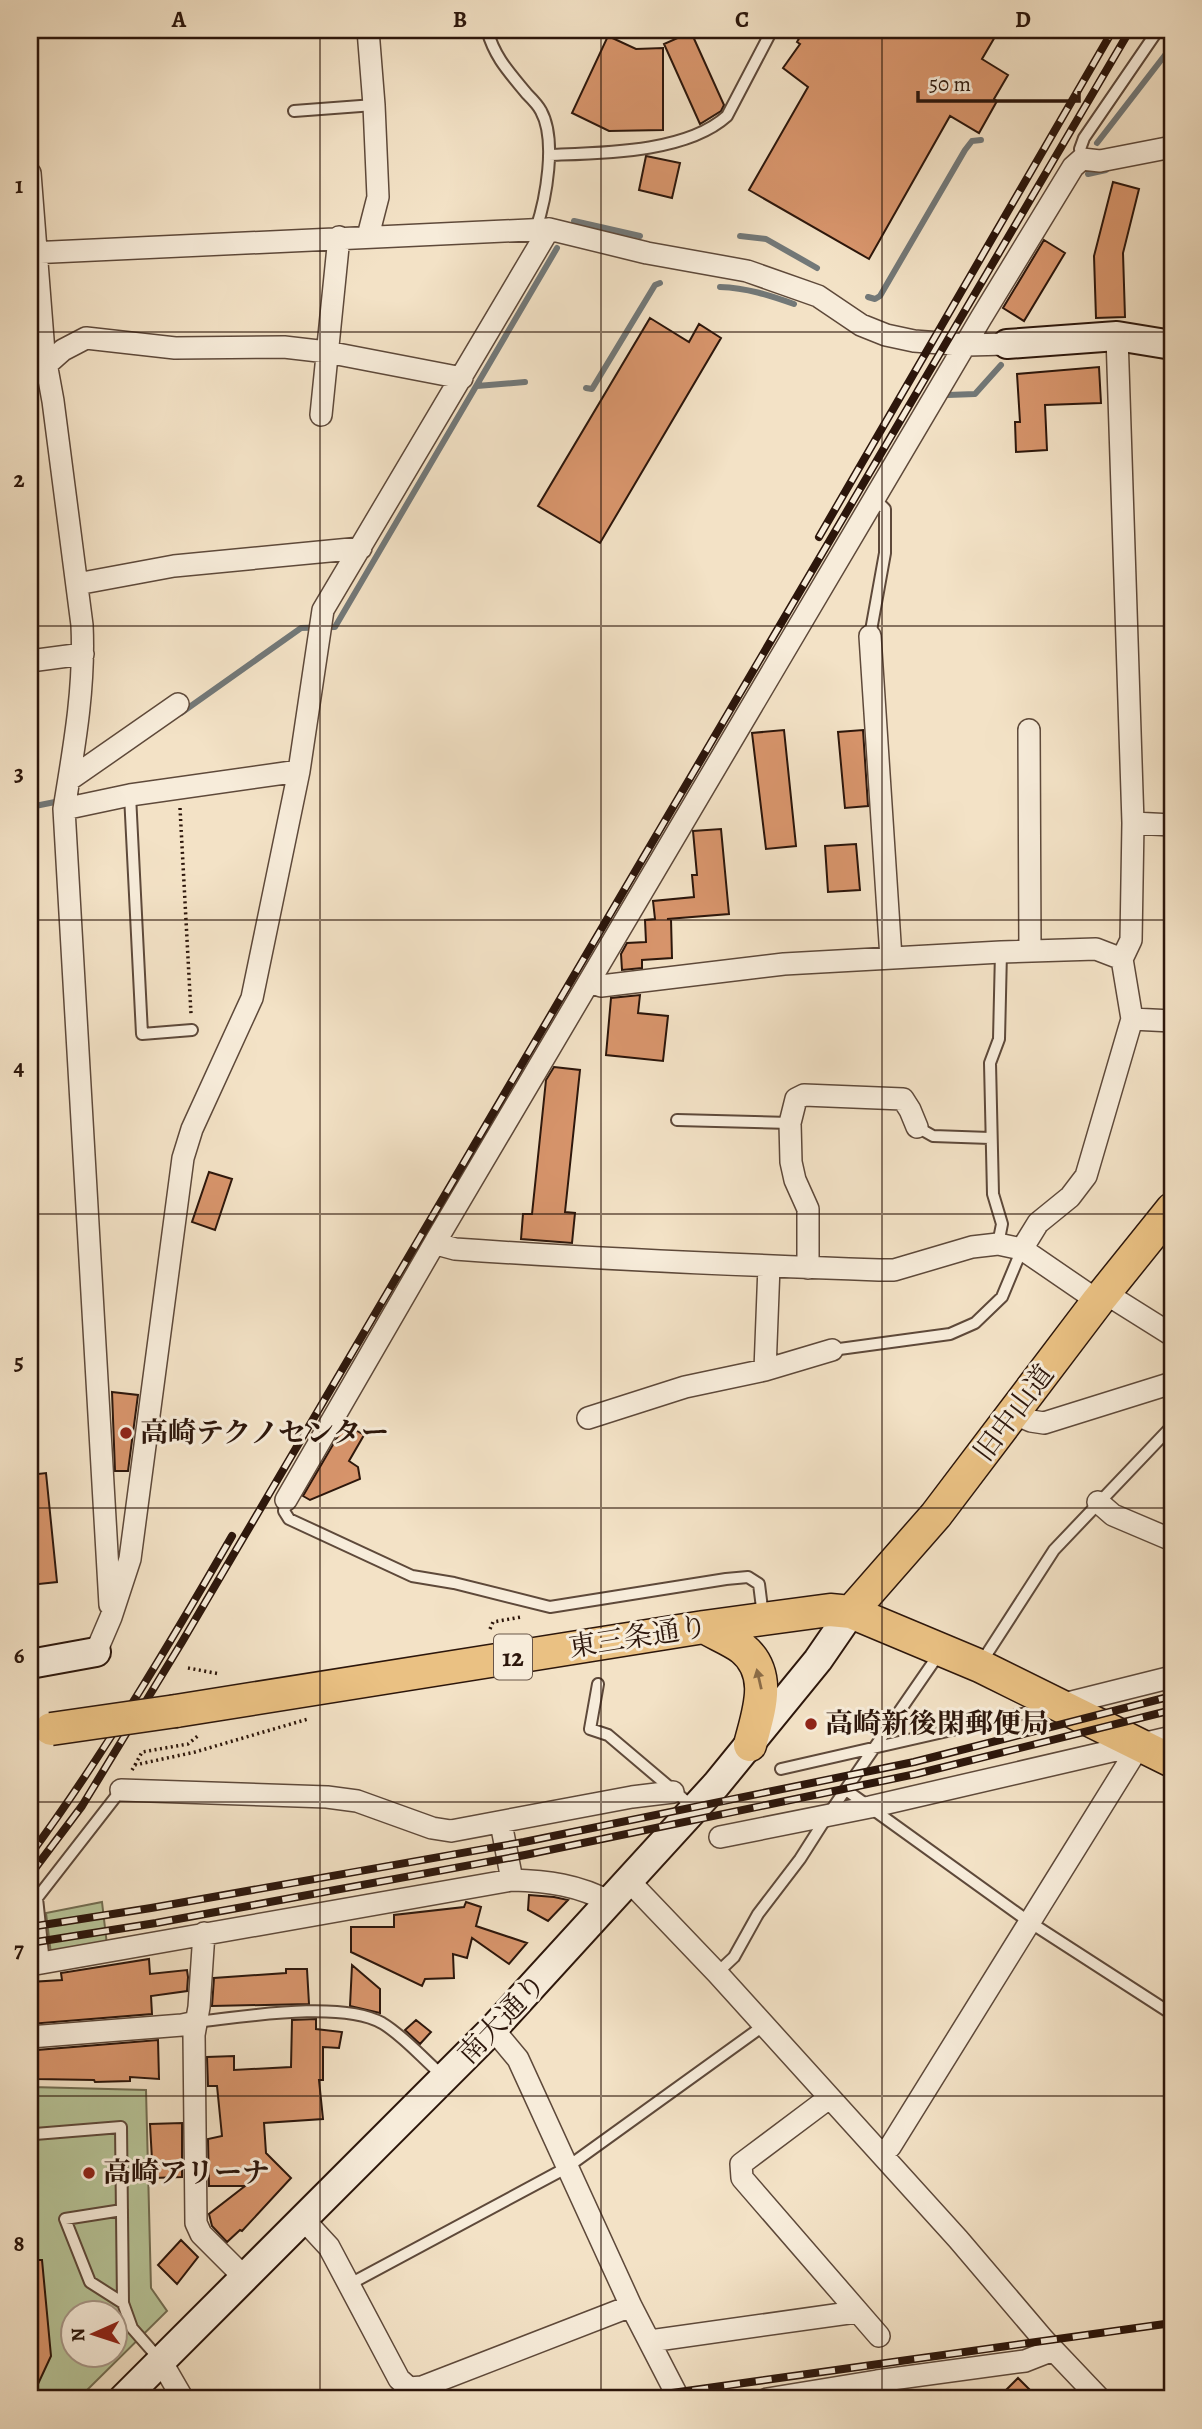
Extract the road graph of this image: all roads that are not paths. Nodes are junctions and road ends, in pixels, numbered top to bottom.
1 (368, 30) edge
2 (487, 30) edge
3 (772, 30) edge
4 (1158, 30) edge
5 (374, 105) junction
6 (294, 111) dead end
7 (1172, 147) edge
8 (549, 155) junction
9 (1082, 159) junction
10 (30, 173) edge
11 (543, 229) junction
12 (368, 236) junction
13 (339, 237) junction
14 (33, 253) edge
15 (1117, 336) junction
16 (1007, 344) joint
17 (967, 345) junction
18 (1172, 345) edge
19 (327, 352) junction
20 (46, 366) junction
21 (462, 378) junction
22 (321, 415) dead end
23 (875, 499) junction
24 (361, 548) junction
25 (77, 584) junction
26 (870, 636) joint
27 (83, 654) junction
28 (30, 661) edge
29 (178, 704) dead end
30 (1030, 730) dead end
31 (299, 771) junction
32 (69, 780) junction
33 (130, 795) junction
34 (64, 809) junction
35 (1133, 823) junction
36 (1172, 825) edge
37 (1030, 951) junction
38 (1001, 952) junction
39 (891, 958) junction
40 (1122, 959) junction
41 (590, 982) junction
42 (1132, 1019) junction
43 (1172, 1021) edge
44 (192, 1030) road end
45 (677, 1120) dead end
46 (790, 1123) junction
47 (917, 1127) joint
48 (990, 1138) junction
49 (1172, 1209) edge
50 (437, 1239) junction
51 (998, 1244) junction
52 (1022, 1249) junction
53 (769, 1266) junction
54 (808, 1268) junction
55 (1102, 1297) junction
56 (1172, 1335) edge
57 (832, 1350) joint
58 (765, 1370) junction
59 (1172, 1383) edge
60 (1015, 1414) junction
61 (588, 1418) dead end
62 (1172, 1426) edge
63 (286, 1500) joint
64 (1098, 1502) junction
65 (1172, 1540) edge
66 (851, 1612) junction
67 (111, 1617) junction
68 (763, 1619) junction
69 (704, 1627) junction
70 (942, 1650) junction
71 (96, 1652) joint
72 (30, 1664) edge
73 (980, 1666) junction
74 (1172, 1677) edge
75 (598, 1684) dead end
76 (1060, 1705) junction
77 (40, 1730) edge
78 (1172, 1737) edge
79 (750, 1745) junction
80 (1139, 1746) junction
81 (874, 1747) junction
82 (1172, 1761) edge
83 (781, 1769) dead end
84 (121, 1790) joint
85 (846, 1790) junction
86 (684, 1801) junction
87 (870, 1807) junction
88 (828, 1815) junction
89 (501, 1823) junction
90 (720, 1837) dead end
91 (512, 1880) junction
92 (629, 1881) junction
93 (610, 1902) junction
94 (1028, 1922) junction
95 (204, 1933) junction
96 (37, 1964) edge
97 (717, 1973) junction
98 (1172, 2014) edge
99 (195, 2022) junction
100 (763, 2026) junction
101 (493, 2029) junction
102 (30, 2037) edge
103 (445, 2078) junction
104 (829, 2098) junction
105 (35, 2134) dead end
106 (879, 2151) junction
107 (566, 2168) junction
108 (122, 2210) junction
109 (304, 2220) junction
110 (245, 2278) junction
111 (350, 2284) junction
112 (118, 2300) edge
113 (123, 2300) edge
114 (631, 2306) junction
115 (856, 2312) junction
116 (130, 2322) edge
117 (879, 2336) dead end
118 (650, 2341) junction
119 (1054, 2350) junction
120 (161, 2361) junction
121 (881, 2390) edge
122 (123, 2399) edge
123 (183, 2399) edge
124 (679, 2399) edge
125 (767, 2399) edge
126 (1100, 2399) edge

1 - 5 street
2 - 8 lane
3 - 8 lane
4 - 9 lane
5 - 6 lane
5 - 12 street
7 - 9 street
8 - 11 lane
9 - 17 street
10 - 14 street
11 - 12 street
11 - 17 street
11 - 21 street
12 - 13 street
13 - 14 street
13 - 19 street
14 - 20 street
15 - 16 main road
15 - 18 main road
15 - 35 street
16 - 17 street
17 - 23 street
19 - 20 street
19 - 21 street
19 - 22 street
20 - 25 street
21 - 24 street
23 - 26 lane
23 - 41 street
24 - 25 street
24 - 31 street
25 - 27 street
26 - 39 street
27 - 28 street
27 - 32 street
29 - 32 street
30 - 37 street
31 - 33 street
31 - 67 street
32 - 34 street
33 - 34 street
33 - 44 lane
34 - 67 street
35 - 36 street
35 - 40 street
37 - 38 street
37 - 40 street
38 - 39 street
38 - 48 lane
39 - 41 street
40 - 42 street
41 - 50 street
42 - 43 street
42 - 52 street
45 - 46 lane
46 - 47 street
46 - 54 street
47 - 48 lane
48 - 51 lane
49 - 55 main road, 旧中山道
50 - 53 street
50 - 63 street
51 - 52 street
51 - 54 street
52 - 55 street
52 - 57 lane
53 - 54 street
53 - 58 street
55 - 56 street
55 - 60 main road, 旧中山道
57 - 58 street
58 - 61 street
59 - 60 street
60 - 66 main road, 旧中山道
62 - 64 lane
63 - 68 lane
64 - 65 street
64 - 73 lane
66 - 68 main road, 東三条通り / 12
66 - 70 main road
66 - 79 main road, 南大通り
67 - 71 street
68 - 69 main road, 東三条通り / 12
69 - 77 main road, 東三条通り / 12, bridge
79 -> 69 main road
70 - 73 main road
70 - 81 lane
71 - 72 main road
73 - 76 main road
74 - 76 street
75 - 86 lane
76 - 80 main road
76 - 81 lane
78 - 80 street
79 - 86 main road, 南大通り
80 - 82 main road
80 - 87 street
80 - 94 street
81 - 83 lane
81 - 85 lane
84 - 89 street
84 - 96 lane
85 - 87 lane
85 - 88 lane
86 - 89 street
86 - 92 main road, 南大通り
87 - 88 street
87 - 94 lane
88 - 90 street
88 - 97 lane
89 - 91 street
91 - 93 street
91 - 95 street
92 - 93 main road, 南大通り
92 - 97 street
93 - 101 main road, 南大通り
94 - 98 lane
94 - 106 street
95 - 96 street
95 - 99 street
97 - 100 street
99 - 102 street
99 - 103 lane
99 - 110 street
100 - 104 street
100 - 107 lane
101 - 103 main road, 南大通り
101 - 107 street
103 - 109 main road, 南大通り
104 - 106 street
104 - 115 street
105 - 108 lane
106 - 119 street
107 - 111 lane
107 - 114 street
108 - 112 lane
108 - 113 lane
109 - 110 main road, 南大通り
109 - 111 street
110 - 120 main road, 南大通り
111 - 114 street
114 - 118 street
115 - 117 street
115 - 118 street
116 - 120 lane
118 - 124 street
119 - 121 street
119 - 126 street
120 - 122 main road, 南大通り
120 - 123 street
121 - 125 street

